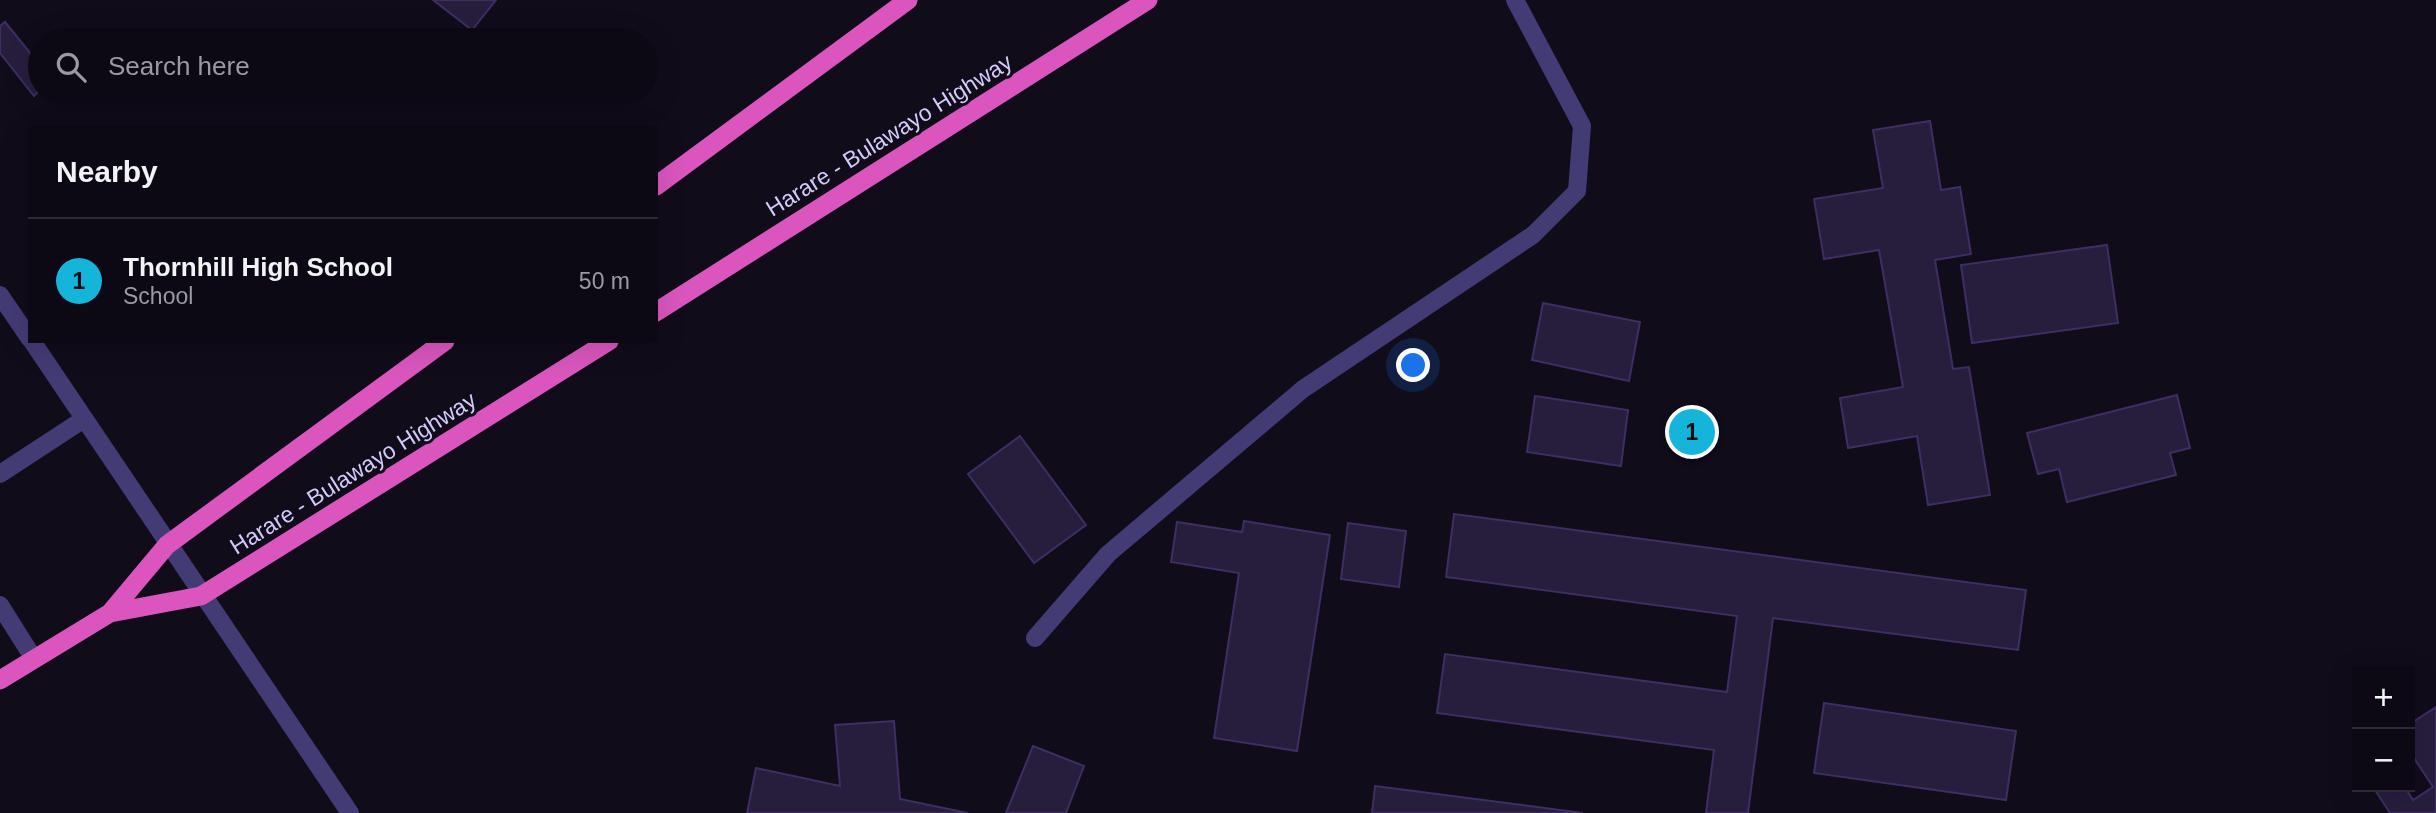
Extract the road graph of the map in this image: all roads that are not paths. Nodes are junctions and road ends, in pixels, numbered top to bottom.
1 (908, 0) edge
2 (1148, 0) edge
3 (1515, 0) edge
4 (658, 185) edge
5 (0, 295) edge
6 (658, 311) edge
7 (28, 336) edge
8 (33, 343) edge
9 (442, 343) edge
10 (606, 343) edge
11 (84, 419) junction
12 (0, 474) edge
13 (167, 545) junction
14 (201, 596) junction
15 (0, 605) edge
16 (110, 613) junction
17 (1035, 638) dead end
18 (34, 659) junction
19 (0, 680) edge
20 (350, 813) edge

1 - 4 highway
2 - 6 highway, Harare - Bulawayo Highway
3 - 17 street
5 - 7 street
8 - 11 street
9 - 13 highway, Harare - Bulawayo Highway
10 - 14 highway, Harare - Bulawayo Highway
11 - 12 street
11 - 13 street
13 - 14 street
13 - 16 highway, Harare - Bulawayo Highway
14 - 16 highway, Harare - Bulawayo Highway
14 - 20 street
15 - 18 street
16 - 18 highway, Harare - Bulawayo Highway
18 - 19 highway, Harare - Bulawayo Highway

